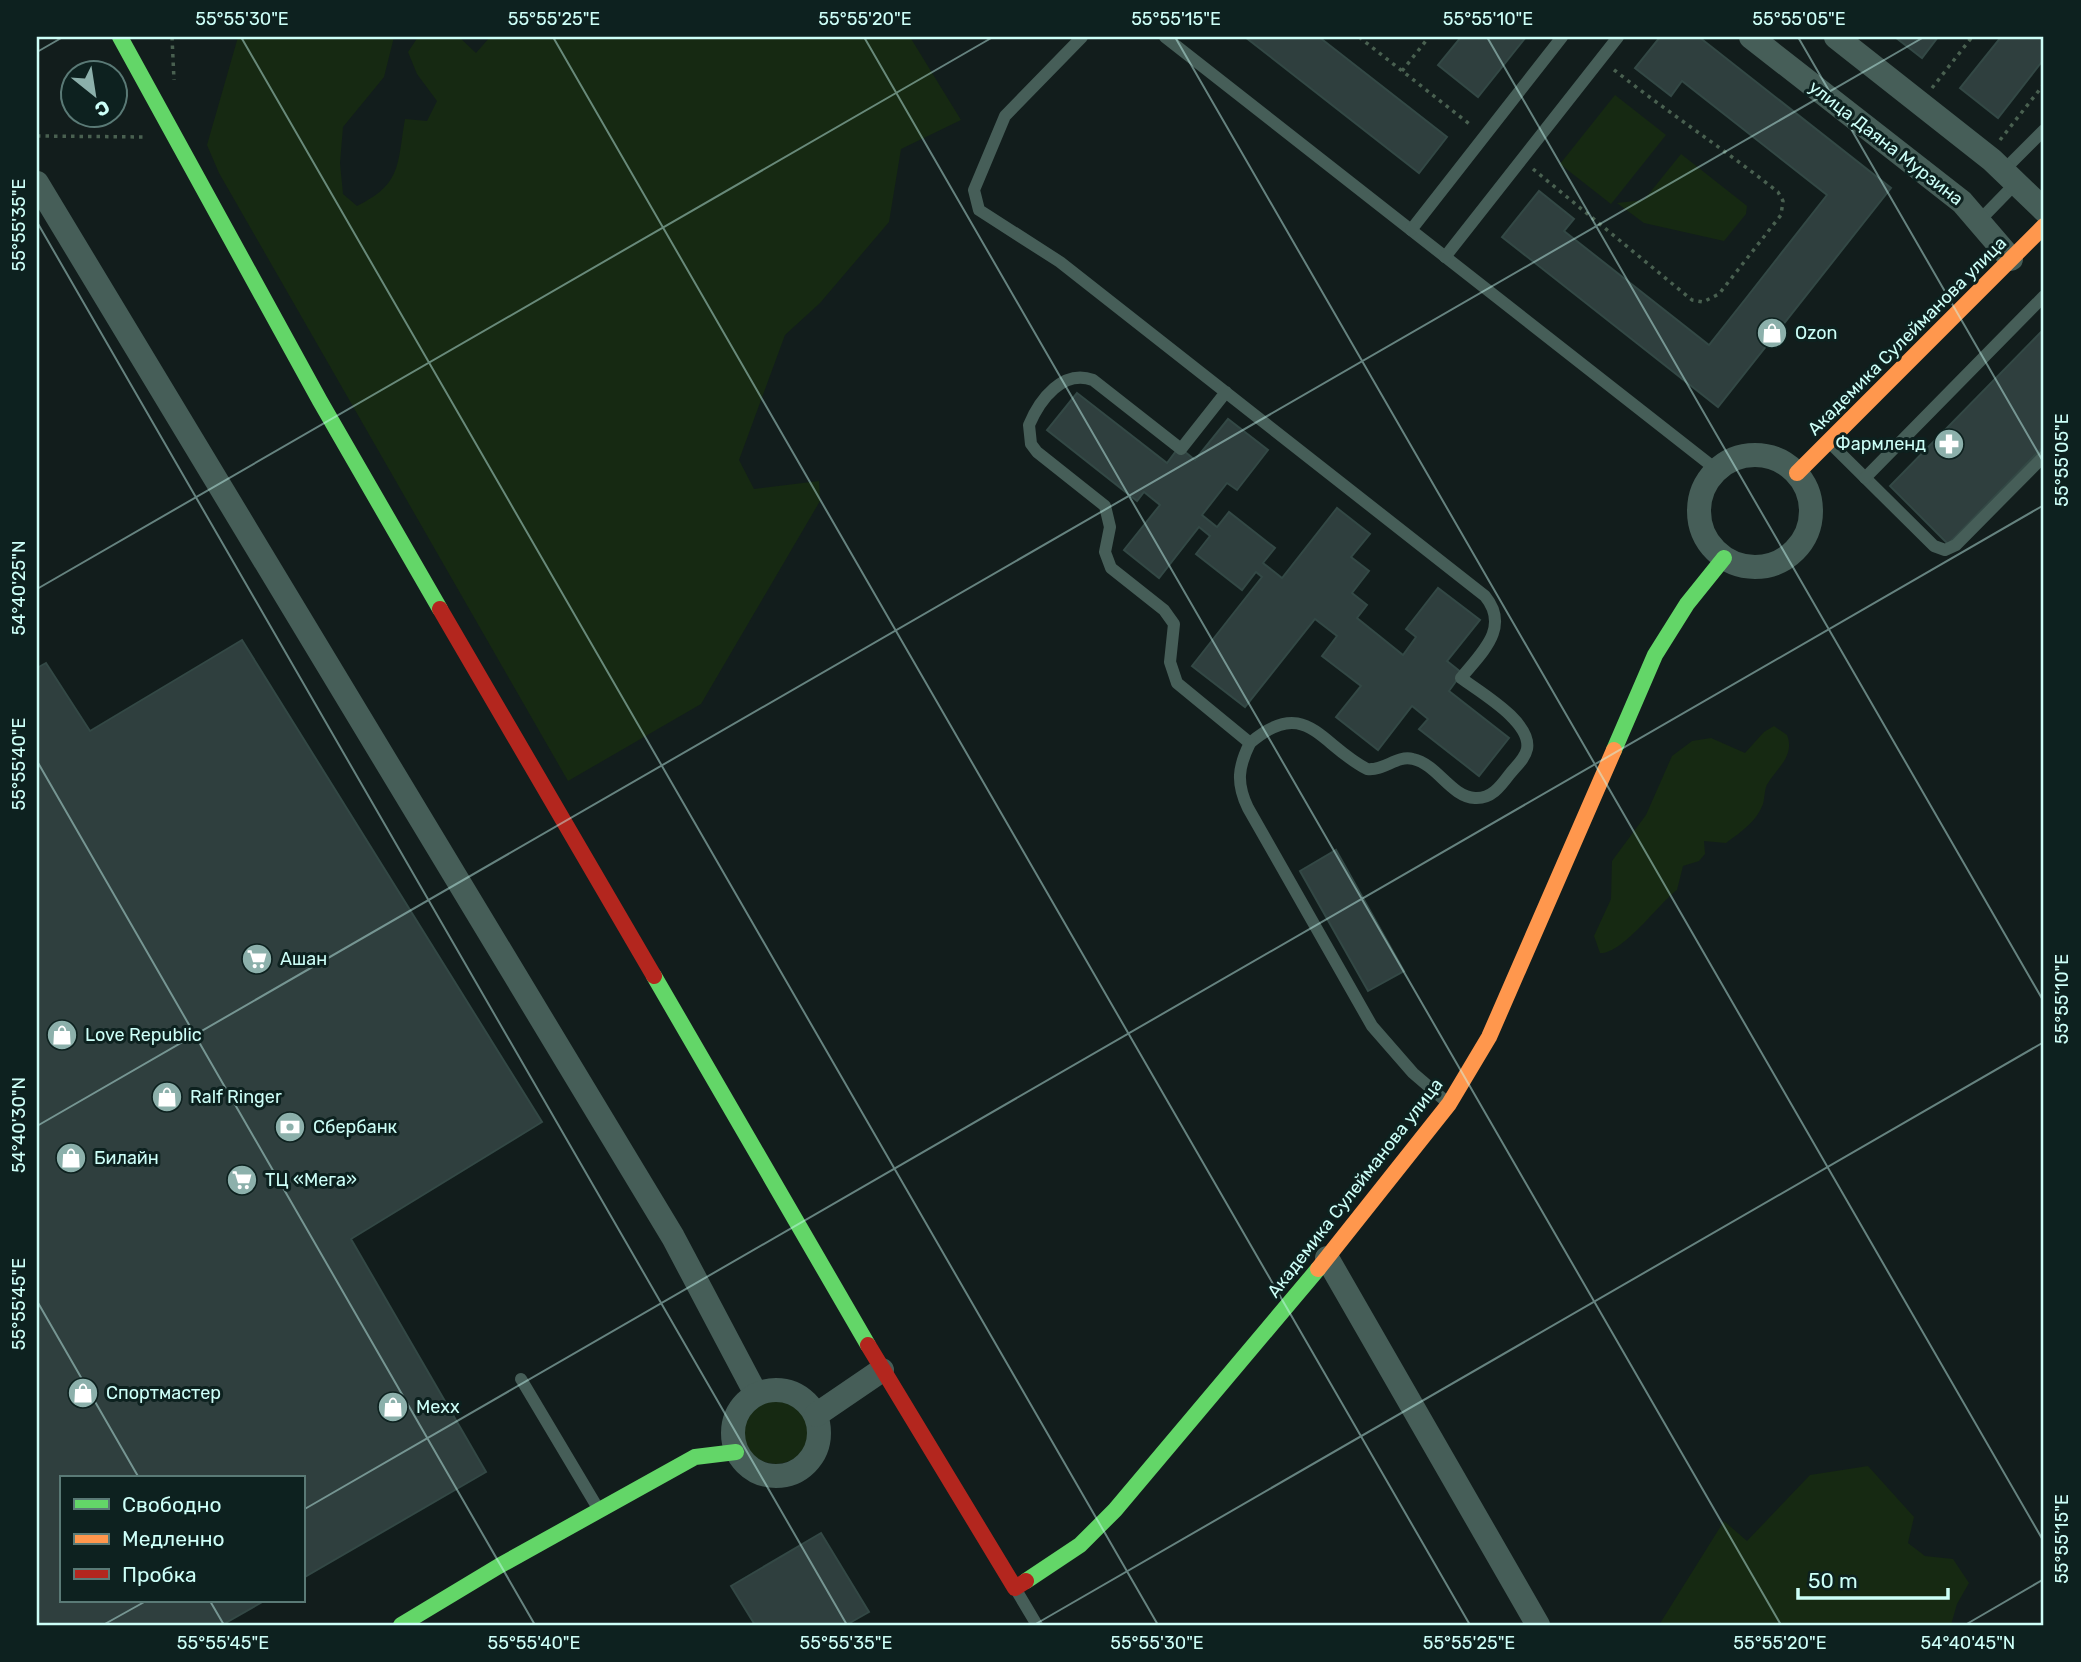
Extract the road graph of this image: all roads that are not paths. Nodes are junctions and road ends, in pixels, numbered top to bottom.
1 (120, 37) edge
2 (1082, 37) edge
3 (1165, 37) edge
4 (1562, 37) edge
5 (1618, 37) edge
6 (1751, 37) edge
7 (1836, 37) edge
8 (2044, 130) edge
9 (2003, 169) junction
10 (37, 183) edge
11 (2044, 210) edge
12 (1980, 220) junction
13 (2044, 226) edge
14 (1410, 230) junction
15 (1445, 257) junction
16 (2011, 259) junction
17 (2044, 296) edge
18 (1226, 392) junction
19 (1828, 442) junction
20 (2044, 456) edge
21 (1717, 470) junction
22 (1797, 473) junction
23 (1865, 478) junction
24 (1724, 558) junction
25 (1250, 743) junction
26 (1449, 1104) junction
27 (1327, 1258) junction
28 (882, 1370) junction
29 (521, 1379) dead end
30 (756, 1394) junction
31 (816, 1415) junction
32 (736, 1452) junction
33 (599, 1510) junction
34 (1015, 1588) junction
35 (401, 1625) edge
36 (1037, 1625) edge
37 (1538, 1625) edge

1 - 28 street
2 - 18 lane
3 - 14 lane
4 - 14 lane
5 - 15 lane
6 - 12 street, улица Даяна Мурзина
7 - 9 street
8 - 9 lane
9 - 11 street
9 - 12 lane
10 - 30 street
12 - 16 street, улица Даяна Мурзина
13 - 16 street, Академика Сулейманова улица
14 - 15 lane
15 - 21 lane
16 - 19 street, Академика Сулейманова улица
17 - 23 lane
18 - 25 lane
18 - 25 lane
19 - 22 street, Академика Сулейманова улица
19 - 23 lane
20 - 23 lane
21 - 22 street
21 - 24 street
22 - 24 street
24 - 26 street, Академика Сулейманова улица
25 - 26 lane
26 - 27 street, Академика Сулейманова улица
27 - 34 street, Академика Сулейманова улица
27 - 37 street
28 - 31 street
28 - 34 street
29 - 33 lane
30 - 31 street
30 - 32 street
31 - 32 street
32 - 33 street
33 - 35 street
34 - 36 lane

